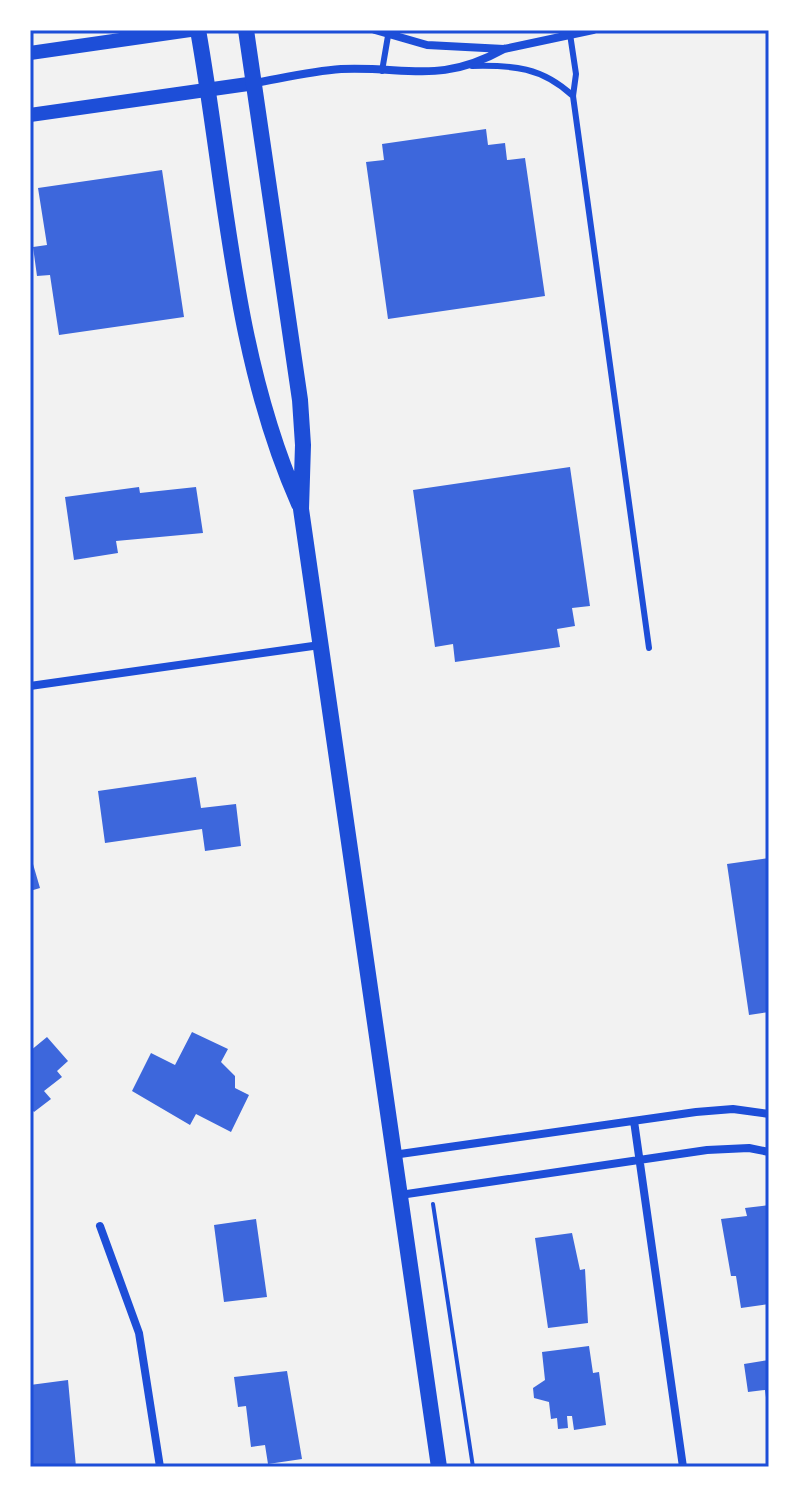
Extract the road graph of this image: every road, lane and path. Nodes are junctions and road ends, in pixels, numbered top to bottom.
1 (190, 30) edge
2 (198, 30) edge
3 (246, 30) edge
4 (375, 30) edge
5 (593, 30) edge
6 (389, 32) edge
7 (570, 34) junction
8 (504, 49) junction
9 (30, 53) edge
10 (472, 66) junction
11 (382, 71) junction
12 (255, 83) junction
13 (208, 91) junction
14 (573, 96) junction
15 (30, 115) edge
16 (301, 509) junction
17 (320, 645) junction
18 (649, 648) dead end
19 (30, 686) edge
20 (769, 1114) edge
21 (634, 1121) junction
22 (769, 1152) edge
23 (393, 1155) junction
24 (641, 1161) junction
25 (431, 1190) junction
26 (399, 1195) junction
27 (100, 1226) dead end
28 (160, 1467) edge
29 (439, 1467) edge
30 (473, 1467) edge
31 (683, 1467) edge

1 - 9 street
2 - 13 main road
3 - 12 main road
4 - 6 street
5 - 7 street
6 - 8 street
6 - 11 lane
7 - 8 street
7 - 14 lane
8 - 10 street
10 - 11 street
10 - 14 lane
11 - 12 street
12 - 13 street
12 - 16 main road
13 - 15 street
13 - 16 main road
14 - 18 lane
16 - 17 main road
17 - 19 street
17 - 23 main road
20 - 21 street
21 - 23 street
21 - 24 street
22 - 24 street
23 - 26 main road
24 - 25 street
24 - 31 street
25 - 26 street
25 - 30 path
26 - 29 main road
27 - 28 street

